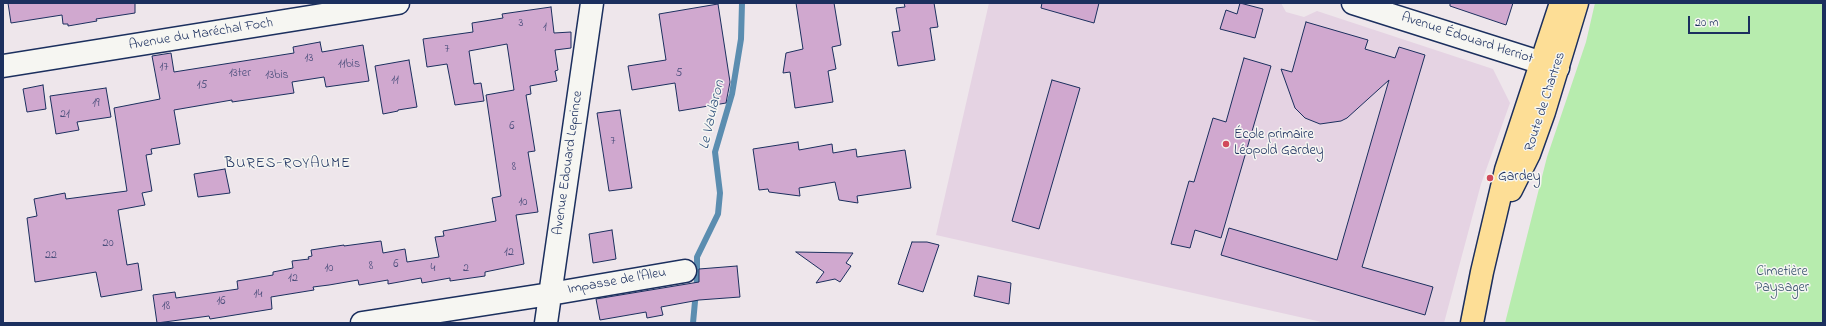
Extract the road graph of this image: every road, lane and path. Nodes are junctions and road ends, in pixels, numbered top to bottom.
1 (398, 3) edge
2 (592, 3) edge
3 (1353, 3) edge
4 (1561, 3) edge
5 (1577, 3) edge
6 (3, 66) edge
7 (1549, 66) junction
8 (685, 271) dead end
9 (550, 294) junction
10 (362, 323) edge
11 (546, 323) edge
12 (1472, 323) edge

1 - 6 street, Avenue du Maréchal Foch
2 - 9 street, Avenue Edouard Leprince
3 - 7 street, Avenue Édouard Herriot
4 - 7 main road, Route de Chartres
5 - 7 main road, Route de Chartres
7 - 12 main road, Route de Chartres
8 - 9 street, Impasse de l'Aleu
9 - 10 street, Impasse de l'Aleu
9 - 11 street, Avenue Edouard Leprince

